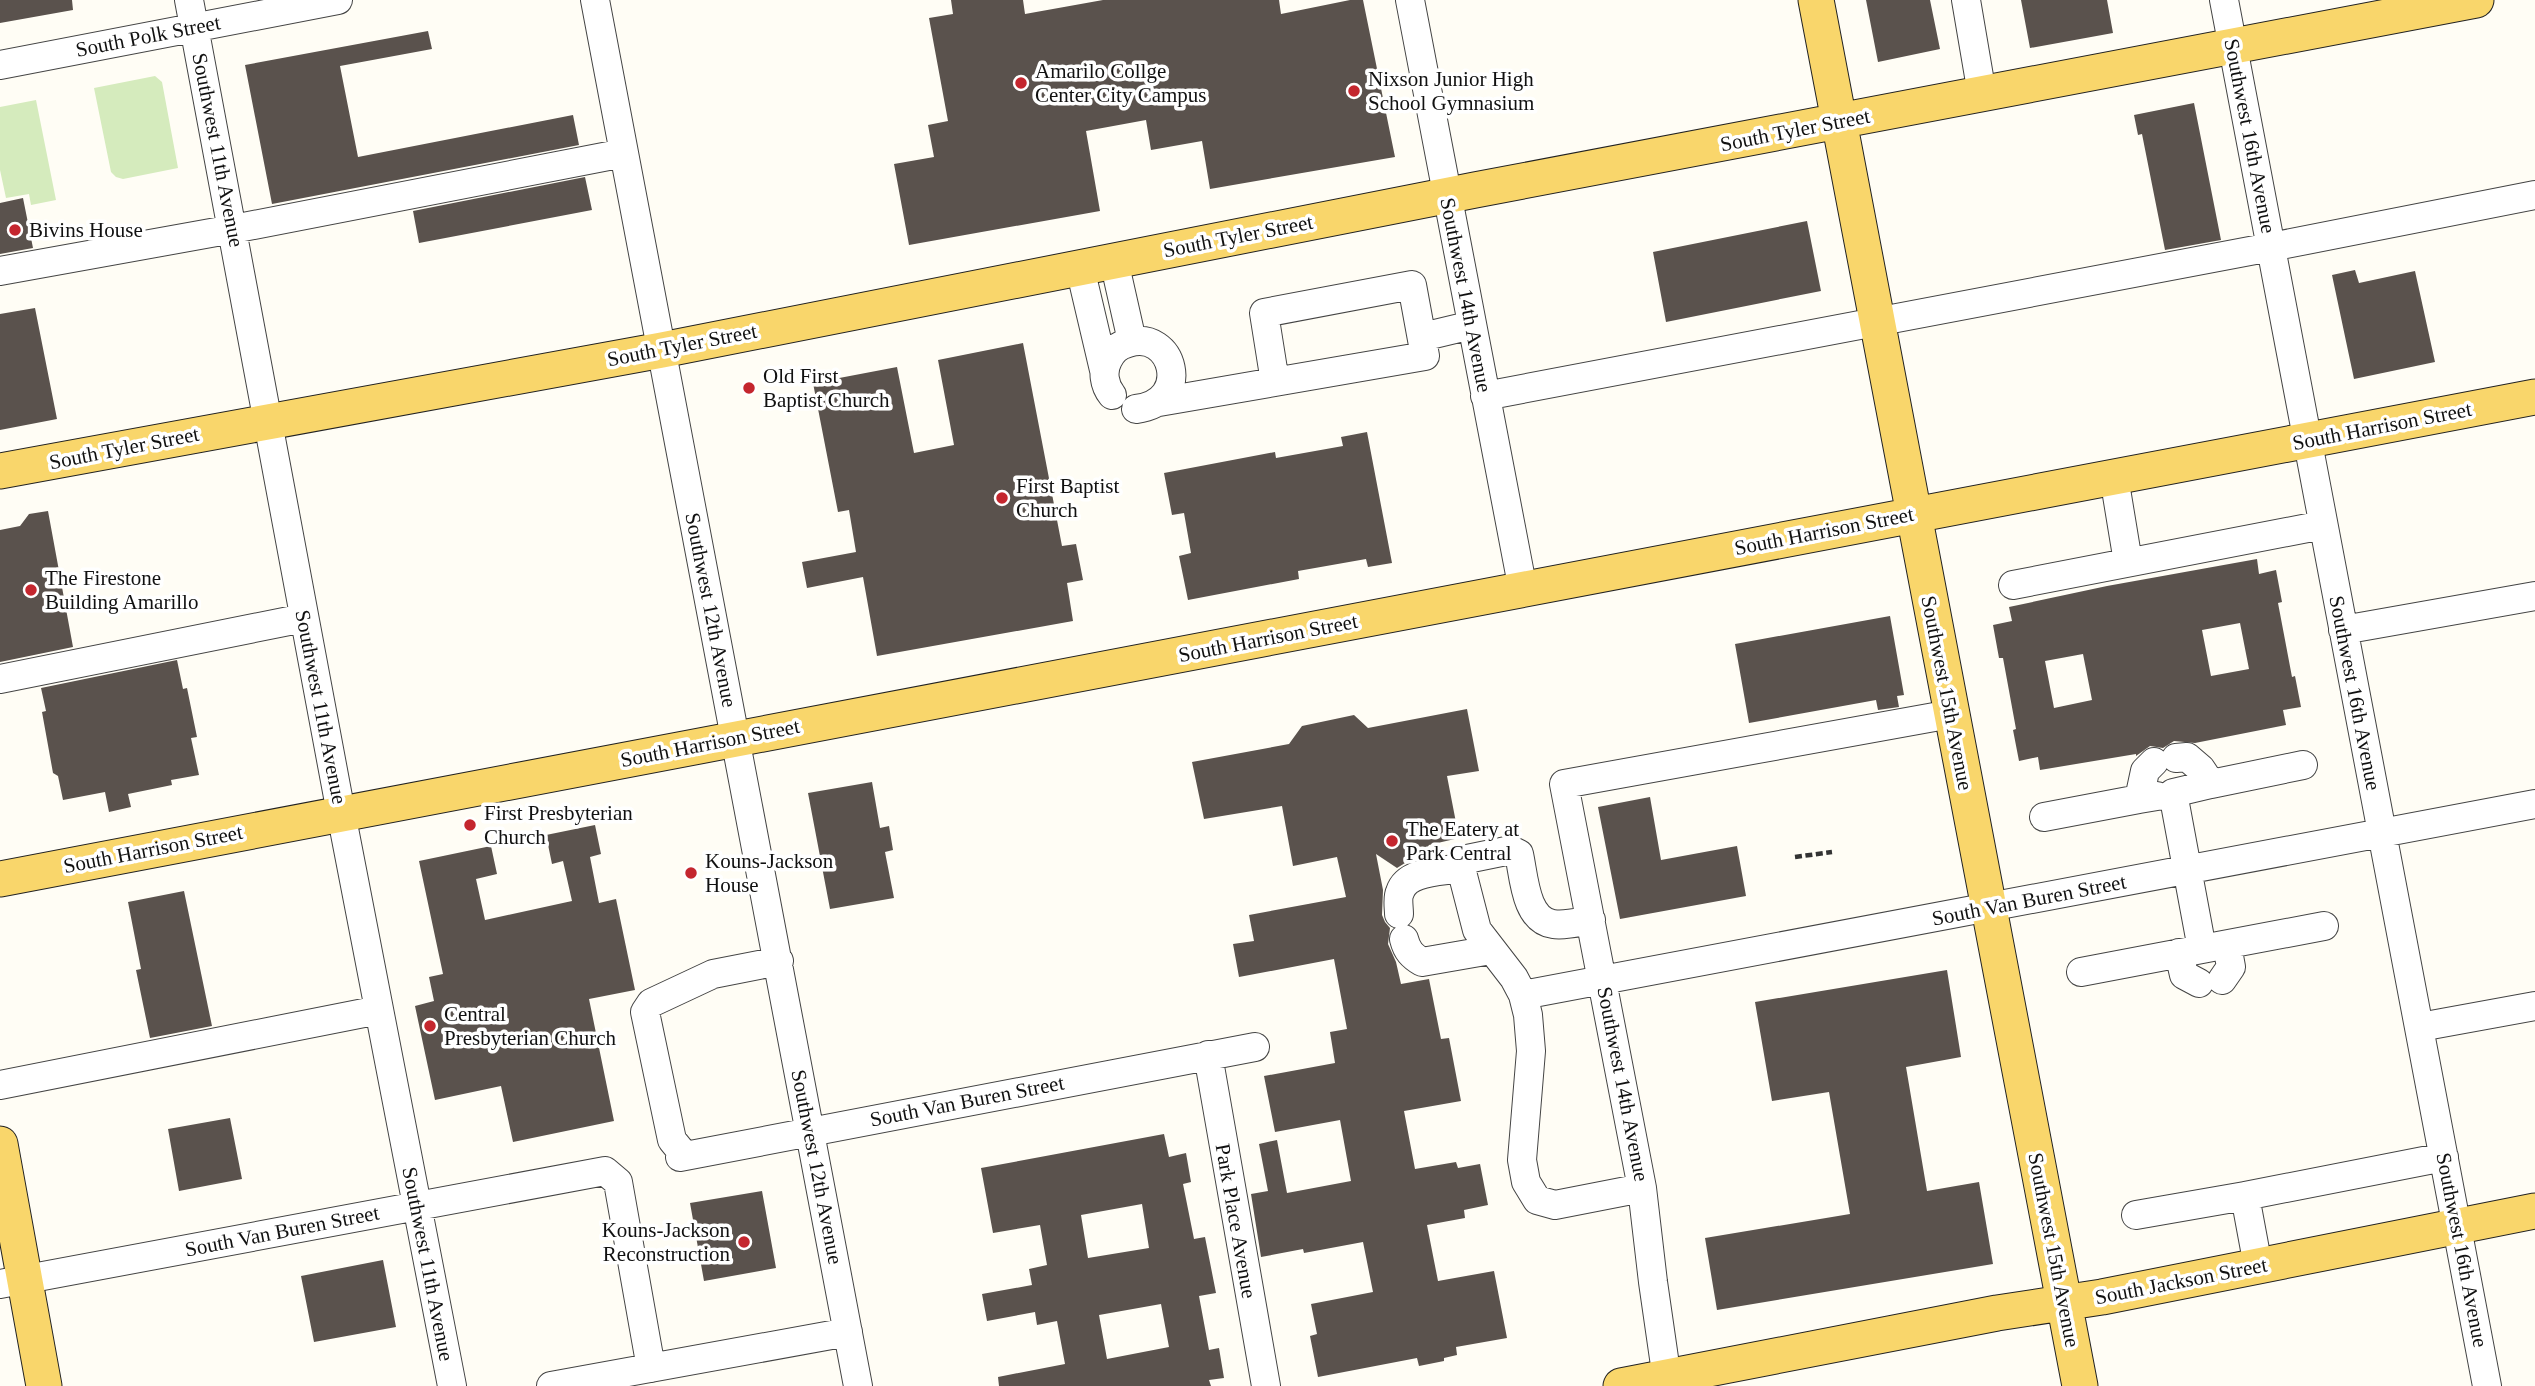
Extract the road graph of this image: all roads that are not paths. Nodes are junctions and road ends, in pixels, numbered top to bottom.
1 (189, 0) edge
2 (338, 0) edge
3 (595, 0) edge
4 (1410, 0) edge
5 (1816, 0) edge
6 (1966, 0) edge
7 (2224, 0) edge
8 (2476, 0) edge
9 (195, 28) junction
10 (2233, 47) junction
11 (0, 65) edge
12 (1982, 94) junction
13 (1840, 121) junction
14 (624, 153) junction
15 (2535, 195) edge
16 (1446, 196) junction
17 (233, 229) junction
18 (2271, 247) junction
19 (1114, 261) junction
20 (1080, 268) junction
21 (0, 271) edge
22 (1876, 320) junction
23 (1472, 325) junction
24 (1422, 337) junction
25 (1132, 341) junction
26 (662, 350) junction
27 (1275, 382) junction
28 (1128, 394) junction
29 (1485, 396) junction
30 (2535, 397) edge
31 (268, 421) junction
32 (2307, 440) junction
33 (0, 471) edge
34 (2114, 477) junction
35 (1913, 514) junction
36 (2323, 524) junction
37 (2128, 562) junction
38 (2013, 585) dead end
39 (1522, 590) junction
40 (2535, 596) edge
41 (304, 618) junction
42 (2343, 630) junction
43 (0, 679) edge
44 (1951, 713) junction
45 (735, 739) junction
46 (2303, 765) dead end
47 (2211, 784) junction
48 (2173, 793) junction
49 (2139, 799) junction
50 (2535, 804) edge
51 (341, 813) junction
52 (2044, 817) dead end
53 (2382, 833) junction
54 (1461, 868) junction
55 (2188, 870) junction
56 (0, 878) edge
57 (1989, 908) junction
58 (1591, 920) junction
59 (2324, 926) dead end
60 (2203, 949) junction
61 (1491, 950) junction
62 (779, 961) junction
63 (2081, 972) dead end
64 (1603, 981) junction
65 (1522, 995) junction
66 (2535, 1006) edge
67 (379, 1010) junction
68 (2420, 1027) junction
69 (1255, 1046) dead end
70 (1208, 1055) junction
71 (0, 1085) edge
72 (811, 1132) junction
73 (0, 1144) edge
74 (2444, 1157) junction
75 (1642, 1188) junction
76 (2245, 1196) junction
77 (417, 1206) junction
78 (2535, 1211) edge
79 (2136, 1215) dead end
80 (2457, 1226) junction
81 (2258, 1265) junction
82 (12, 1282) edge
83 (2064, 1303) junction
84 (848, 1332) junction
85 (651, 1368) junction
86 (1668, 1382) edge
87 (44, 1386) edge
88 (452, 1386) edge
89 (551, 1386) edge
90 (858, 1386) edge
91 (1266, 1386) edge
92 (1621, 1386) edge
93 (2080, 1386) edge
94 (2487, 1386) edge

1 - 9 street, Southwest 11th Avenue
2 - 9 street, South Polk Street
3 - 14 street, Southwest 12th Avenue
4 - 16 street, Southwest 14th Avenue
5 - 13 main road, Southwest 15th Avenue
6 - 12 street
7 - 10 street, Southwest 16th Avenue
8 - 10 main road, South Tyler Street
9 - 11 street, South Polk Street
9 - 17 street, Southwest 11th Avenue
10 - 12 main road, South Tyler Street
10 - 18 street, Southwest 16th Avenue
12 - 13 main road, South Tyler Street
13 - 16 main road, South Tyler Street
13 - 22 main road, Southwest 15th Avenue
14 - 17 street
14 - 26 street, Southwest 12th Avenue
15 - 18 street
16 - 19 main road, South Tyler Street
16 - 23 street, Southwest 14th Avenue
17 - 21 street
17 - 31 street, Southwest 11th Avenue
18 - 22 street
18 - 32 street, Southwest 16th Avenue
19 - 20 main road, South Tyler Street
19 - 25 street
20 - 26 main road, South Tyler Street
20 - 28 street
22 - 29 street
22 - 35 main road, Southwest 15th Avenue
23 - 24 street
23 - 29 street, Southwest 14th Avenue
24 - 27 street
24 - 27 street
25 - 28 street
25 - 28 street
26 - 31 main road, South Tyler Street
26 - 45 street, Southwest 12th Avenue
27 - 28 street
29 - 39 street, Southwest 14th Avenue
30 - 32 main road, South Harrison Street
31 - 33 main road, South Tyler Street
31 - 41 street, Southwest 11th Avenue
32 - 34 main road, South Harrison Street
32 - 36 street, Southwest 16th Avenue
34 - 35 main road, South Harrison Street
34 - 37 street
35 - 39 main road, South Harrison Street
35 - 44 main road, Southwest 15th Avenue
36 - 37 street
36 - 42 street, Southwest 16th Avenue
37 - 38 street
39 - 45 main road, South Harrison Street
40 - 42 street
41 - 43 street
41 - 51 street, Southwest 11th Avenue
42 - 53 street, Southwest 16th Avenue
44 - 57 main road, Southwest 15th Avenue
44 - 58 street, Southwest 14th Avenue
45 - 51 main road, South Harrison Street
45 - 62 street, Southwest 12th Avenue
46 - 47 street
47 - 48 street
47 - 49 street
48 - 49 street
48 - 55 street
49 - 52 street
50 - 53 street, South Van Buren Street
51 - 56 main road, South Harrison Street
51 - 67 street, Southwest 11th Avenue
53 - 55 street, South Van Buren Street
53 - 68 street, Southwest 16th Avenue
54 - 58 street
54 - 61 street
54 - 61 street
55 - 57 street, South Van Buren Street
55 - 60 street
57 - 64 street, South Van Buren Street
57 - 83 main road, Southwest 15th Avenue
58 - 64 street, Southwest 14th Avenue
59 - 60 street
60 - 60 street
60 - 63 street
61 - 65 street
62 - 72 street, Southwest 12th Avenue
62 - 72 street, South Van Buren Street
64 - 65 street, South Van Buren Street
64 - 75 street, Southwest 14th Avenue
65 - 75 street
66 - 68 street
67 - 71 street
67 - 77 street, Southwest 11th Avenue
68 - 74 street, Southwest 16th Avenue
69 - 70 street, South Van Buren Street
70 - 72 street, South Van Buren Street
70 - 91 street, Park Place Avenue
72 - 84 street, Southwest 12th Avenue
73 - 82 main road
74 - 76 street
74 - 80 street, Southwest 16th Avenue
75 - 86 street, Southwest 14th Avenue
76 - 79 street
76 - 81 street
77 - 82 street, South Van Buren Street
77 - 85 street, South Van Buren Street
77 - 88 street, Southwest 11th Avenue
78 - 80 main road, South Jackson Street
80 - 81 main road, South Jackson Street
80 - 94 street, Southwest 16th Avenue
81 - 83 main road, South Jackson Street
82 - 87 main road
83 - 86 main road, South Jackson Street
83 - 93 main road, Southwest 15th Avenue
84 - 85 street
84 - 90 street, Southwest 12th Avenue
85 - 89 street
86 - 92 main road, South Jackson Street

